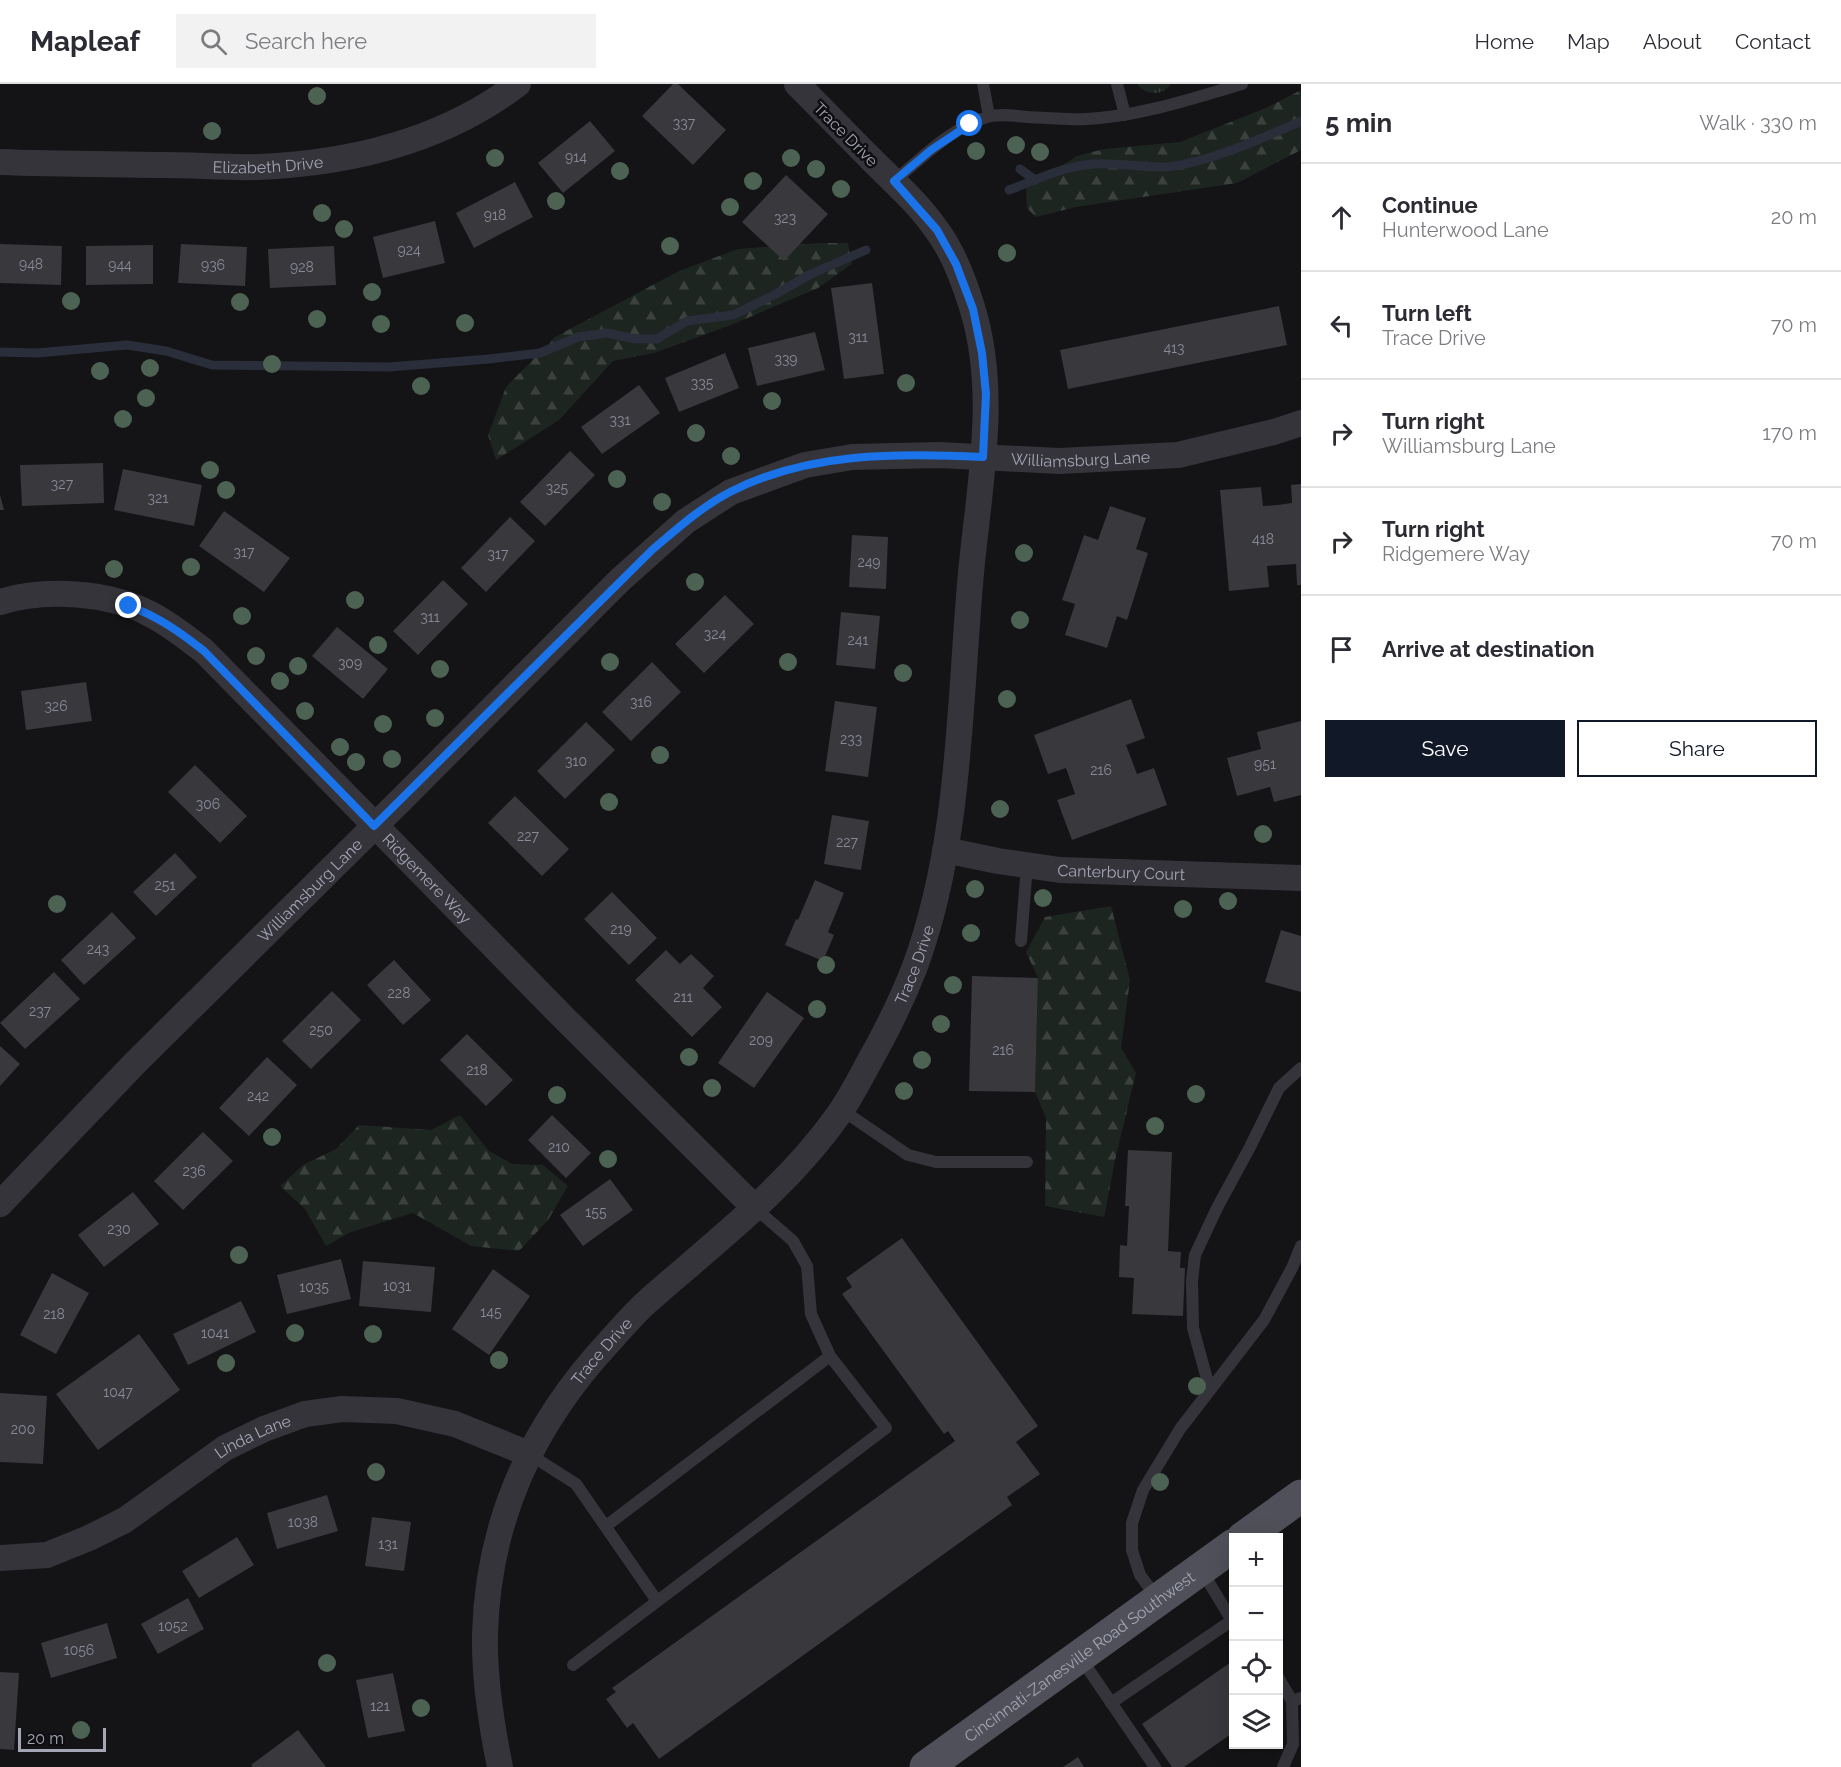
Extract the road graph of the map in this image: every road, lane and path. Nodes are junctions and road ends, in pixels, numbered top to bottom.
1 (518, 84) edge
2 (797, 84) edge
3 (983, 84) edge
4 (1118, 84) edge
5 (1242, 84) edge
6 (1206, 89) edge
7 (1125, 115) junction
8 (989, 116) junction
9 (0, 162) edge
10 (894, 181) junction
11 (1301, 423) edge
12 (983, 457) junction
13 (0, 602) edge
14 (374, 826) junction
15 (945, 850) junction
16 (1027, 865) junction
17 (1301, 878) edge
18 (1021, 941) dead end
19 (1301, 1068) edge
20 (842, 1110) junction
21 (1027, 1162) dead end
22 (0, 1204) edge
23 (756, 1209) junction
24 (1301, 1246) edge
25 (830, 1356) junction
26 (1210, 1390) junction
27 (529, 1454) junction
28 (1301, 1496) edge
29 (606, 1526) junction
30 (1251, 1533) edge
31 (1229, 1548) edge
32 (0, 1558) edge
33 (1200, 1569) junction
34 (1157, 1599) junction
35 (657, 1601) junction
36 (1229, 1618) edge
37 (1229, 1625) edge
38 (1079, 1656) junction
39 (573, 1665) dead end
40 (1283, 1683) edge
41 (1296, 1699) edge
42 (1111, 1702) junction
43 (500, 1767) edge
44 (926, 1767) edge
45 (1155, 1767) edge
46 (1283, 1767) edge

1 - 9 street, Elizabeth Drive
2 - 10 street, Trace Drive
3 - 8 lane
4 - 7 lane
5 - 6 lane
6 - 7 lane
7 - 8 lane
8 - 10 lane
10 - 12 street, Trace Drive
11 - 12 street, Williamsburg Lane
12 - 14 street, Williamsburg Lane
12 - 15 street, Trace Drive
13 - 14 street, Ridgemere Way
14 - 22 street, Williamsburg Lane
14 - 23 street, Ridgemere Way
15 - 16 street, Canterbury Court
15 - 20 street, Trace Drive
16 - 17 street, Canterbury Court
16 - 18 lane
19 - 26 lane
20 - 21 lane
20 - 23 street, Trace Drive
23 - 25 lane
23 - 27 street, Trace Drive
24 - 26 lane
25 - 29 lane
25 - 35 lane
26 - 34 lane
27 - 29 lane
27 - 32 street, Linda Lane
27 - 43 street, Trace Drive
28 - 30 main road
29 - 35 lane
31 - 33 main road, Cincinnati-Zanesville Road Southwest
33 - 34 main road, Cincinnati-Zanesville Road Southwest
33 - 36 lane
34 - 38 main road, Cincinnati-Zanesville Road Southwest
35 - 39 lane
37 - 42 lane
38 - 42 lane
38 - 44 main road, Cincinnati-Zanesville Road Southwest
40 - 41 lane
41 - 46 lane
42 - 45 lane

